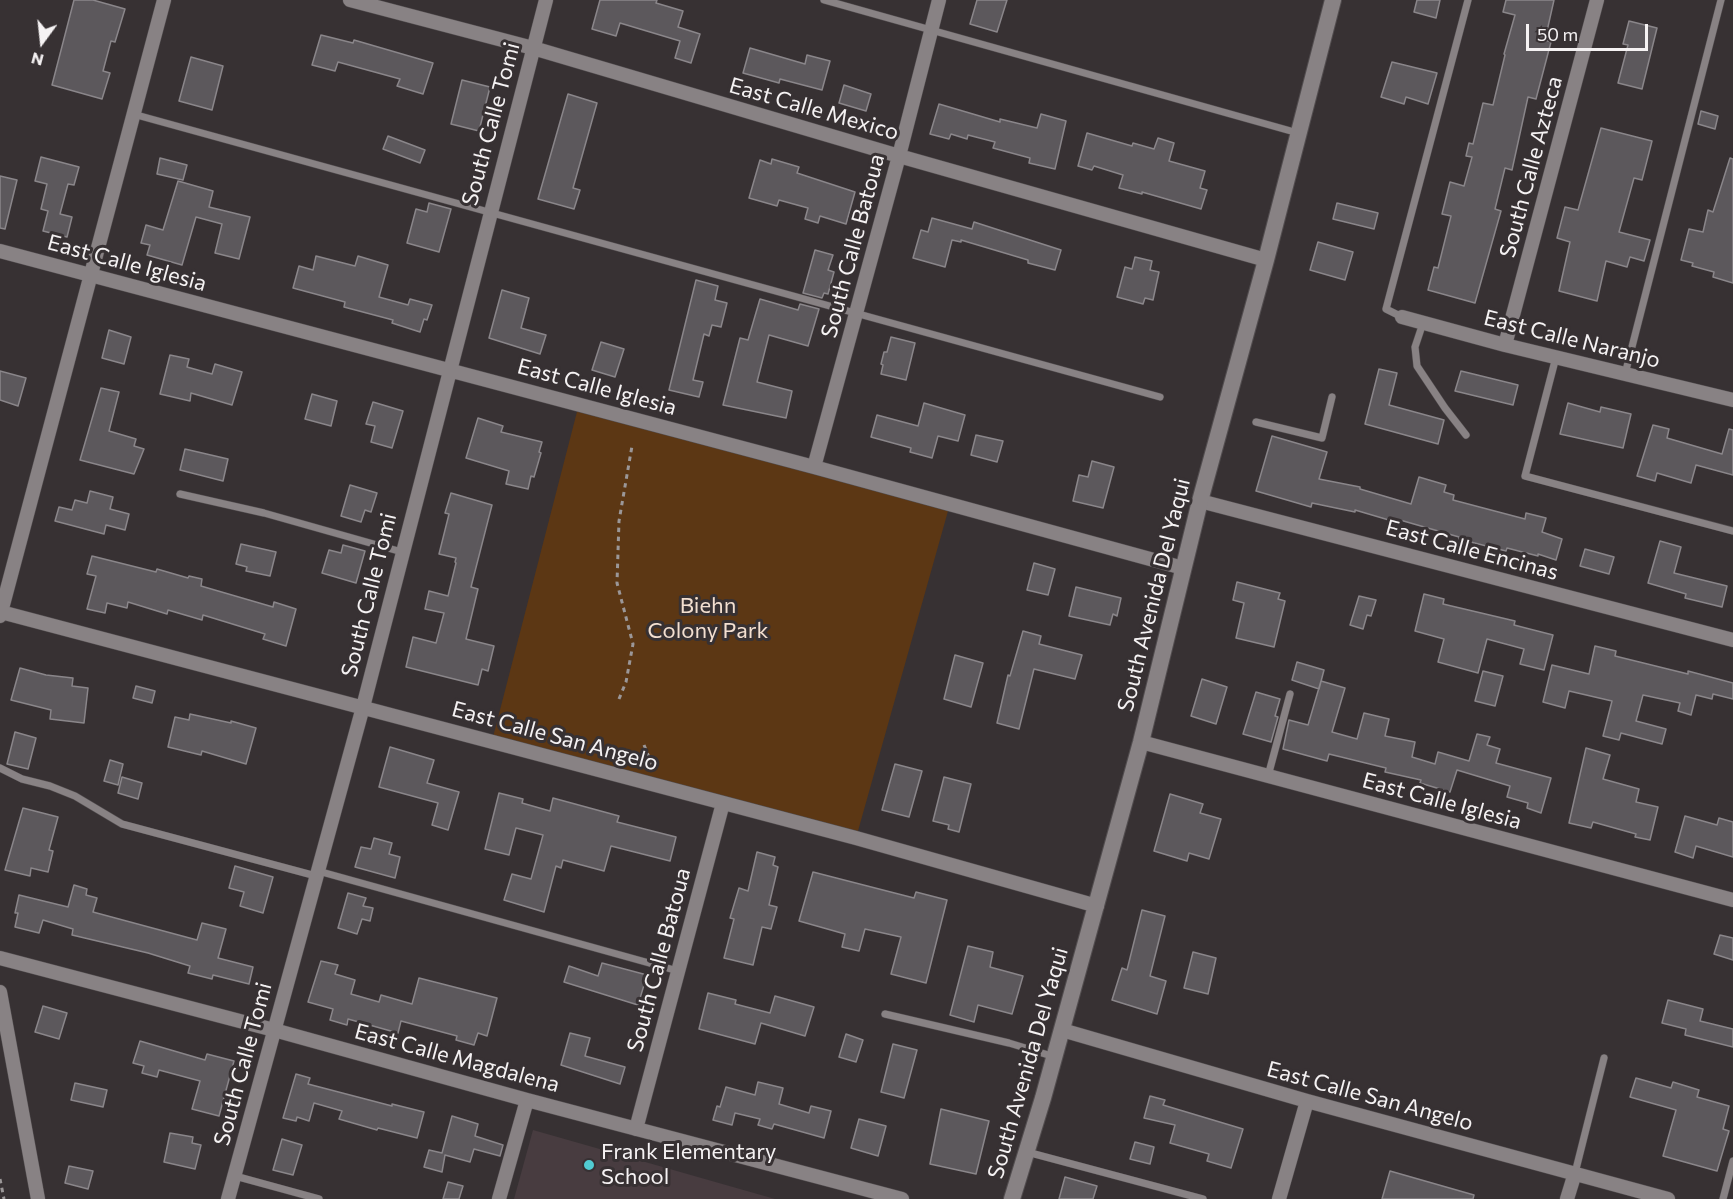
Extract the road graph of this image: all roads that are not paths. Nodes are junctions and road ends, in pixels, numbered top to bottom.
1 (164, 0) edge
2 (350, 0) edge
3 (546, 0) edge
4 (824, 0) edge
5 (939, 0) edge
6 (1333, 0) edge
7 (1468, 0) edge
8 (1596, 0) edge
9 (1721, 0) edge
10 (931, 30) junction
11 (533, 48) junction
12 (133, 114) junction
13 (1298, 133) junction
14 (899, 156) junction
15 (490, 211) junction
16 (0, 250) edge
17 (1266, 260) junction
18 (90, 274) junction
19 (856, 312) junction
20 (1402, 317) joint
21 (1423, 323) junction
22 (1505, 345) junction
23 (1556, 357) junction
24 (449, 369) junction
25 (1625, 374) junction
26 (1160, 397) dead end
27 (1332, 397) dead end
28 (1733, 400) edge
29 (1256, 422) dead end
30 (1466, 435) dead end
31 (814, 467) junction
32 (180, 494) dead end
33 (1200, 501) junction
34 (1733, 531) edge
35 (402, 552) junction
36 (1183, 568) junction
37 (1, 614) edge
38 (1733, 640) edge
39 (1290, 694) dead end
40 (363, 707) junction
41 (1141, 742) junction
42 (0, 768) edge
43 (1268, 776) junction
44 (723, 802) junction
45 (317, 874) junction
46 (1733, 900) edge
47 (1097, 906) junction
48 (0, 958) edge
49 (678, 971) junction
50 (0, 992) edge
51 (885, 1014) dead end
52 (1062, 1029) junction
53 (274, 1030) junction
54 (1055, 1057) junction
55 (1604, 1058) dead end
56 (527, 1100) junction
57 (1307, 1101) junction
58 (636, 1129) junction
59 (1027, 1152) junction
60 (1733, 1161) edge
61 (1575, 1173) junction
62 (235, 1176) junction
63 (38, 1199) edge
64 (228, 1199) edge
65 (320, 1199) edge
66 (499, 1199) edge
67 (902, 1199) edge
68 (1012, 1199) edge
69 (1203, 1199) edge
70 (1279, 1199) edge
71 (1567, 1199) edge
72 (1668, 1199) edge
73 (1723, 1199) edge

1 - 12 street
2 - 11 street, East Calle Mexico
3 - 11 street, South Calle Tomi
4 - 10 lane
5 - 10 street, South Calle Batoua
6 - 13 street, South Avenida Del Yaqui
7 - 20 lane
8 - 22 street, South Calle Azteca
9 - 25 lane
10 - 13 lane
10 - 14 street, South Calle Batoua
11 - 14 street, East Calle Mexico
11 - 15 street, South Calle Tomi
12 - 15 lane
12 - 18 street
13 - 17 street, South Avenida Del Yaqui
14 - 17 street, East Calle Mexico
14 - 19 street, South Calle Batoua
15 - 19 lane
15 - 24 street, South Calle Tomi
16 - 18 street, East Calle Iglesia
17 - 33 street, South Avenida Del Yaqui
18 - 24 street, East Calle Iglesia
18 - 37 street
19 - 26 lane
19 - 31 street, South Calle Batoua
20 - 21 street, East Calle Naranjo
21 - 22 street, East Calle Naranjo
21 - 30 lane
22 - 23 street, East Calle Naranjo
23 - 25 street, East Calle Naranjo
23 - 34 lane
24 - 31 street, East Calle Iglesia
24 - 35 street, South Calle Tomi
25 - 28 street, East Calle Naranjo
27 - 29 lane
31 - 36 street, East Calle Iglesia
32 - 35 lane
33 - 36 street, South Avenida Del Yaqui
33 - 38 street, East Calle Encinas
35 - 40 street, South Calle Tomi
36 - 41 street, South Avenida Del Yaqui
37 - 40 street, East Calle San Angelo
39 - 43 lane
40 - 44 street, East Calle San Angelo
40 - 45 street, South Calle Tomi
41 - 43 street, East Calle Iglesia
41 - 47 street, South Avenida Del Yaqui
42 - 45 lane
43 - 46 street, East Calle Iglesia
44 - 47 street, East Calle San Angelo
44 - 49 street, South Calle Batoua
45 - 49 lane
45 - 53 street, South Calle Tomi
47 - 52 street, South Avenida Del Yaqui
48 - 53 street, East Calle Magdalena
49 - 58 street, South Calle Batoua
50 - 63 street
51 - 54 lane
52 - 54 street, South Avenida Del Yaqui
52 - 57 street, East Calle San Angelo
53 - 56 street, East Calle Magdalena
53 - 62 street, South Calle Tomi
54 - 59 street, South Avenida Del Yaqui
55 - 61 lane
56 - 58 street, East Calle Magdalena
56 - 66 street
57 - 61 street, East Calle San Angelo
57 - 70 street
58 - 67 street, East Calle Magdalena
59 - 68 street, South Avenida Del Yaqui
59 - 69 lane
60 - 73 lane
61 - 71 street
61 - 72 street, East Calle San Angelo
62 - 64 street, South Calle Tomi
62 - 65 lane

